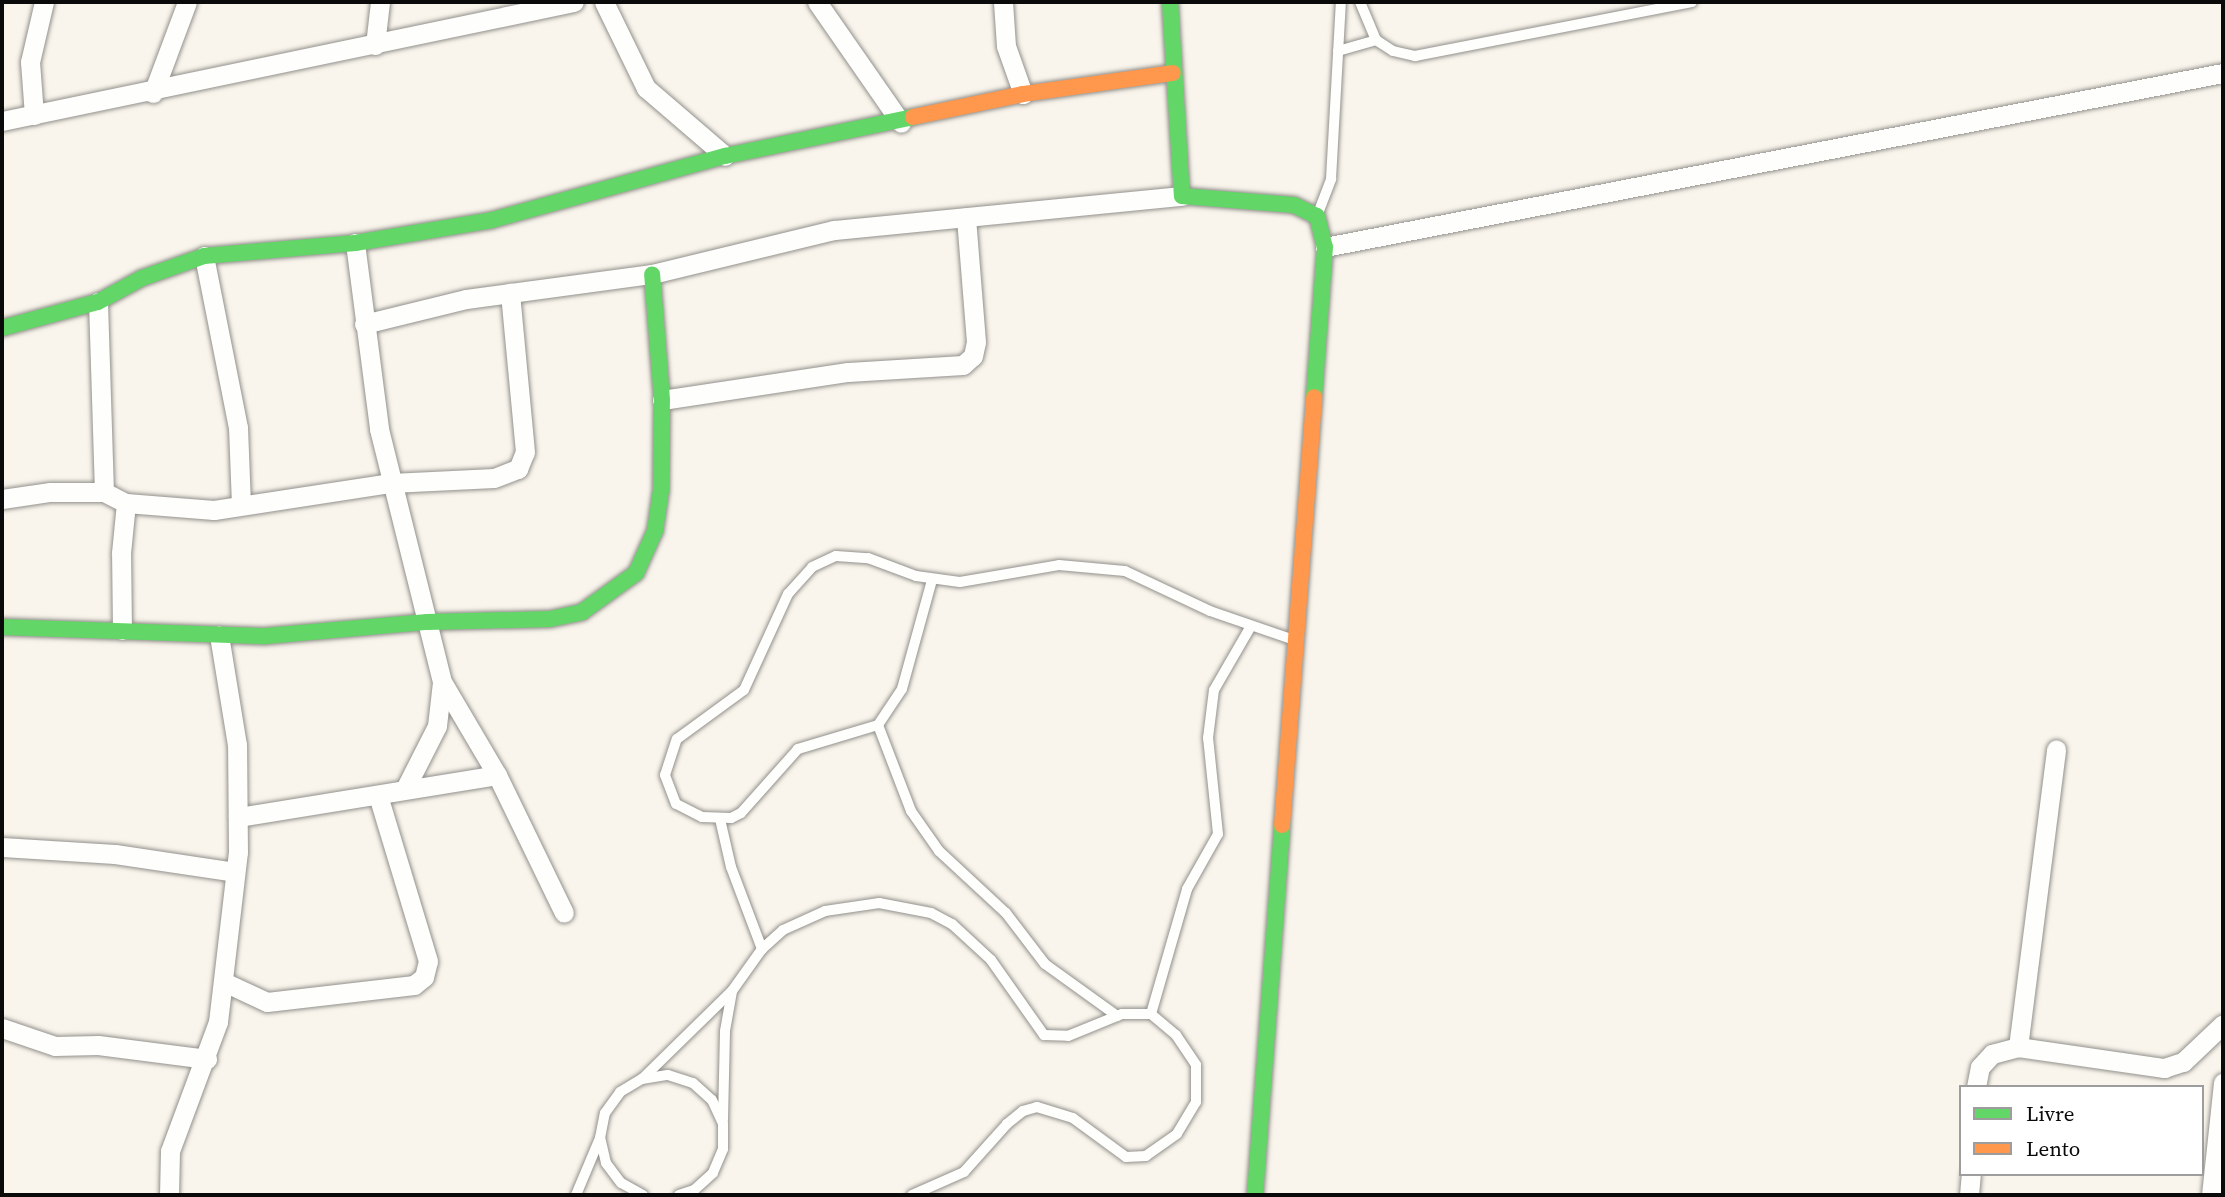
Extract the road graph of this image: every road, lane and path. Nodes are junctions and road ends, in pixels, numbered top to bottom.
1 (44, 2) edge
2 (187, 2) edge
3 (380, 2) edge
4 (574, 2) edge
5 (604, 2) edge
6 (817, 2) edge
7 (1003, 2) edge
8 (1170, 2) edge
9 (1341, 2) edge
10 (1360, 2) edge
11 (1692, 2) edge
12 (1376, 40) junction
13 (375, 45) junction
14 (1338, 51) junction
15 (1173, 73) junction
16 (2223, 73) edge
17 (153, 93) junction
18 (1023, 93) junction
19 (34, 115) junction
20 (2, 121) edge
21 (901, 123) junction
22 (726, 156) junction
23 (1182, 196) junction
24 (1317, 216) junction
25 (966, 217) junction
26 (355, 243) junction
27 (1325, 247) junction
28 (204, 257) junction
29 (652, 274) junction
30 (510, 293) junction
31 (99, 302) junction
32 (364, 324) junction
33 (2, 328) edge
34 (662, 400) junction
35 (391, 483) junction
36 (104, 492) junction
37 (2, 499) edge
38 (126, 503) junction
39 (241, 504) junction
40 (932, 580) junction
41 (427, 622) junction
42 (1251, 626) junction
43 (2, 627) edge
44 (122, 630) junction
45 (219, 635) junction
46 (1298, 641) junction
47 (442, 682) junction
48 (878, 725) junction
49 (2056, 749) dead end
50 (497, 775) junction
51 (405, 789) junction
52 (378, 795) junction
53 (238, 817) junction
54 (720, 819) junction
55 (2, 847) edge
56 (235, 872) junction
57 (564, 913) dead end
58 (762, 949) junction
59 (224, 982) junction
60 (732, 991) junction
61 (1151, 1014) junction
62 (1117, 1016) junction
63 (2223, 1024) edge
64 (2, 1028) edge
65 (2018, 1047) junction
66 (207, 1059) junction
67 (642, 1079) junction
68 (2223, 1083) edge
69 (1976, 1085) edge
70 (723, 1124) junction
71 (600, 1138) junction
72 (1971, 1176) edge
73 (169, 1195) edge
74 (576, 1195) edge
75 (643, 1195) edge
76 (679, 1195) edge
77 (912, 1195) edge
78 (1255, 1195) edge
79 (1969, 1195) edge
80 (2210, 1195) edge

1 - 19 street
2 - 17 street
3 - 13 street
4 - 13 street
5 - 22 street
6 - 21 street
7 - 18 street
8 - 15 street
9 - 14 lane
10 - 12 lane
11 - 12 lane
12 - 14 lane
13 - 17 street
14 - 24 lane
15 - 18 street
15 - 23 street
16 - 27 street
17 - 19 street
18 - 21 street
19 - 20 street
21 - 22 street
22 - 26 street
23 - 24 street
23 - 25 street
24 - 27 street
25 - 29 street
25 - 34 street
26 - 28 street
26 - 32 street
27 - 46 street
28 - 31 street
28 - 39 street
29 - 30 street
29 - 34 street
30 - 32 street
30 - 35 street
31 - 33 street
31 - 36 street
32 - 35 street
34 - 41 street
35 - 39 street
35 - 41 street
36 - 37 street
36 - 38 street
38 - 39 street
38 - 44 street
40 - 42 lane
40 - 48 lane
40 - 54 lane
41 - 45 street
41 - 47 street
42 - 46 lane
42 - 61 lane
43 - 44 street
44 - 45 street
45 - 53 street
46 - 78 street
47 - 50 street
47 - 51 street
48 - 54 lane
48 - 62 lane
49 - 65 street
50 - 51 street
50 - 57 street
51 - 52 street
52 - 53 street
52 - 59 street
53 - 56 street
54 - 58 lane
55 - 56 street
56 - 59 street
58 - 60 lane
58 - 62 lane
59 - 66 street
60 - 67 lane
60 - 70 lane
61 - 62 lane
61 - 77 lane
63 - 65 street
64 - 66 street
65 - 69 street
66 - 73 street
67 - 70 lane
67 - 71 lane
68 - 80 street
70 - 76 lane
71 - 74 lane
71 - 75 lane
72 - 79 street

